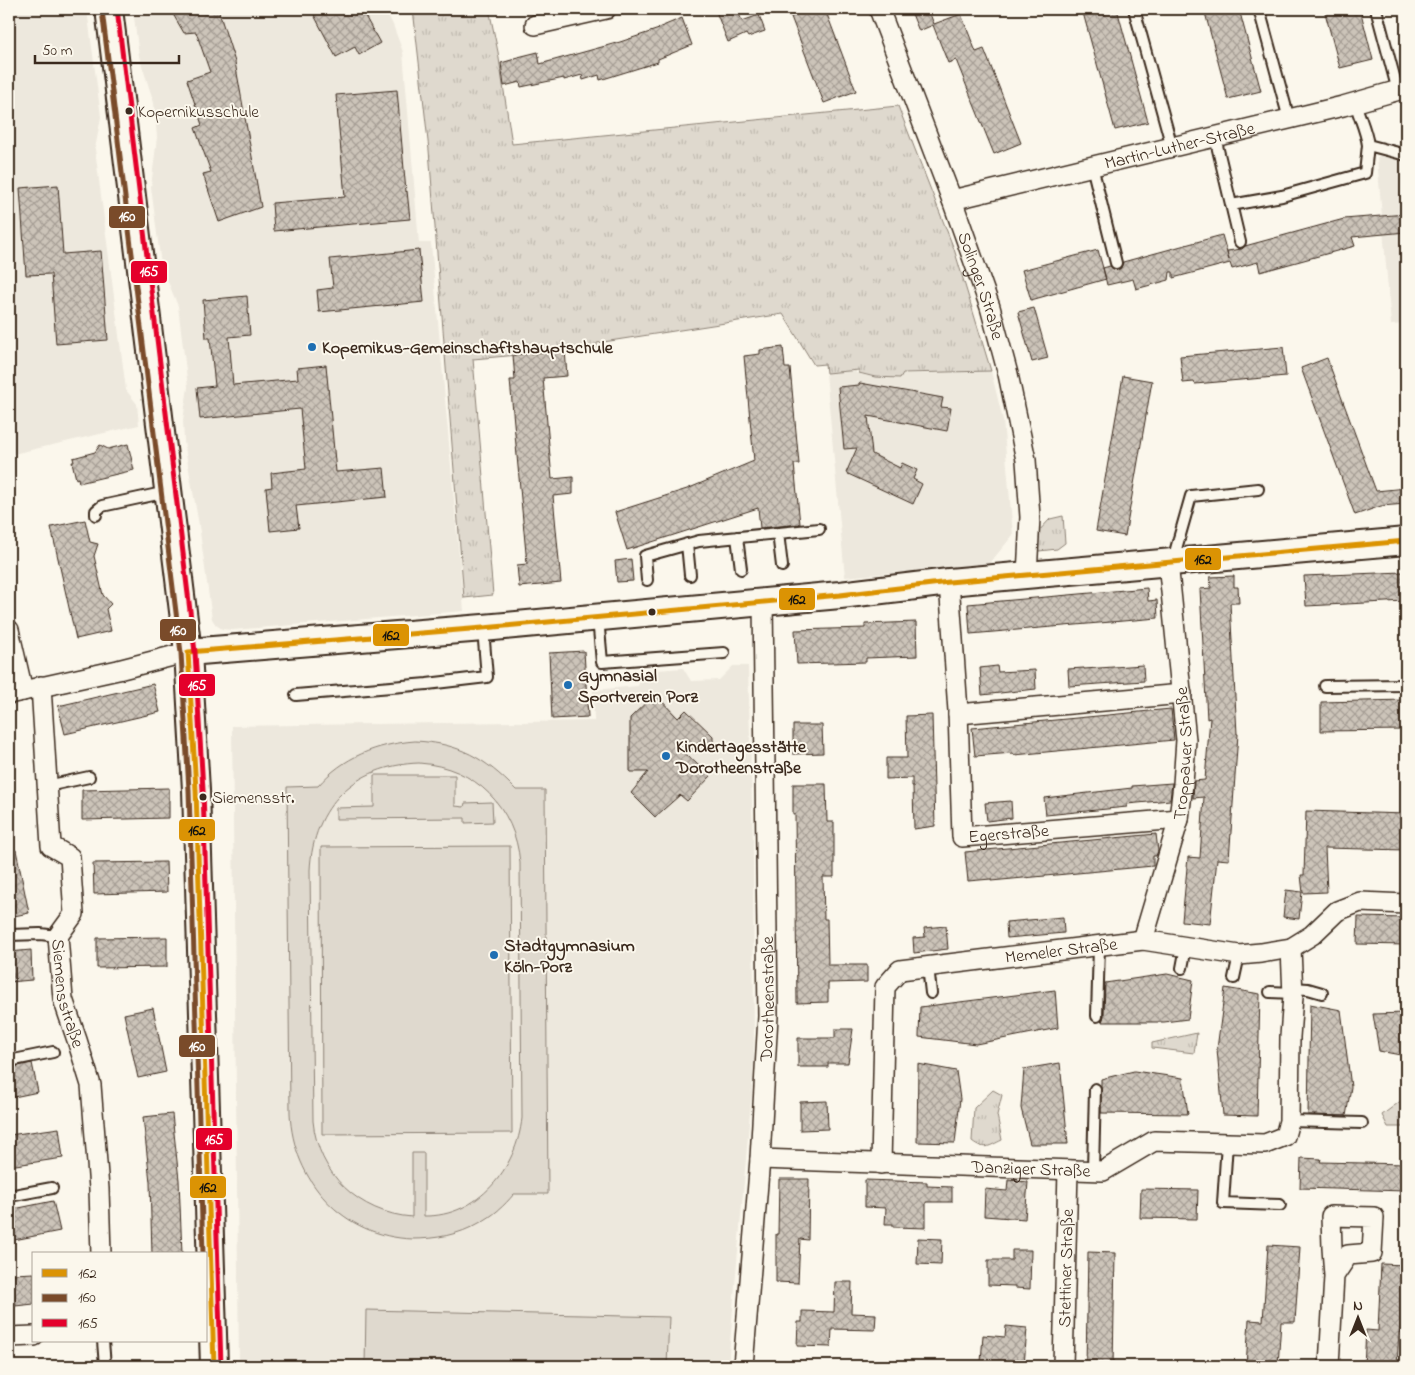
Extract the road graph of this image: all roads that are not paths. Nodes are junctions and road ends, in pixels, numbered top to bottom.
1 (109, 9) edge
2 (606, 9) edge
3 (879, 9) edge
4 (1134, 9) edge
5 (1259, 9) edge
6 (1376, 9) edge
7 (535, 25) dead end
8 (1402, 89) edge
9 (1355, 102) junction
10 (1290, 118) junction
11 (1214, 136) junction
12 (1368, 145) junction
13 (1172, 147) junction
14 (1406, 155) edge
15 (1092, 166) junction
16 (952, 200) junction
17 (1231, 205) junction
18 (1240, 242) dead end
19 (1116, 263) dead end
20 (1258, 489) dead end
21 (168, 492) junction
22 (96, 515) dead end
23 (819, 529) dead end
24 (778, 533) junction
25 (738, 537) junction
26 (1406, 541) edge
27 (687, 544) junction
28 (1173, 562) junction
29 (782, 566) dead end
30 (740, 569) dead end
31 (690, 575) dead end
32 (1027, 575) junction
33 (647, 580) dead end
34 (948, 582) junction
35 (764, 602) junction
36 (598, 617) junction
37 (483, 628) junction
38 (9, 630) edge
39 (188, 652) junction
40 (724, 653) dead end
41 (1406, 685) edge
42 (1325, 686) dead end
43 (24, 690) edge
44 (296, 694) dead end
45 (1182, 694) junction
46 (958, 714) junction
47 (89, 777) dead end
48 (47, 786) junction
49 (1179, 819) junction
50 (1406, 904) edge
51 (9, 935) edge
52 (58, 936) junction
53 (1143, 940) junction
54 (1099, 946) junction
55 (1186, 946) junction
56 (1291, 948) junction
57 (1239, 955) junction
58 (928, 966) junction
59 (1182, 968) dead end
60 (1234, 978) dead end
61 (1293, 991) junction
62 (1270, 992) dead end
63 (931, 993) dead end
64 (1322, 993) dead end
65 (1097, 1016) dead end
66 (54, 1052) dead end
67 (9, 1061) edge
68 (1094, 1089) dead end
69 (1290, 1121) junction
70 (1362, 1124) dead end
71 (1227, 1143) junction
72 (760, 1159) junction
73 (881, 1164) junction
74 (1068, 1170) junction
75 (1093, 1170) junction
76 (52, 1188) dead end
77 (9, 1196) edge
78 (1280, 1205) dead end
79 (101, 1252) edge
80 (208, 1252) edge
81 (208, 1253) edge
82 (1334, 1276) dead end
83 (210, 1330) edge
84 (32, 1336) edge
85 (9, 1337) edge
86 (103, 1342) edge
87 (105, 1366) edge
88 (214, 1366) edge
89 (743, 1366) edge
90 (1063, 1366) edge
91 (1329, 1366) edge

1 - 21 street
2 - 7 street
3 - 16 street, Solinger Straße
4 - 13 lane
5 - 10 lane
6 - 8 lane
8 - 9 street, Martin-Luther-Straße
9 - 10 street, Martin-Luther-Straße
9 - 12 lane
10 - 11 street, Martin-Luther-Straße
11 - 13 street, Martin-Luther-Straße
11 - 17 lane
12 - 14 lane
12 - 17 lane
13 - 15 street, Martin-Luther-Straße
15 - 16 street, Martin-Luther-Straße
15 - 19 lane
16 - 32 street, Solinger Straße
17 - 18 lane
20 - 28 lane
21 - 22 lane
21 - 39 street
23 - 24 lane
24 - 25 lane
24 - 29 lane
25 - 27 lane
25 - 30 lane
26 - 28 street
27 - 31 lane
27 - 33 lane
28 - 32 street
28 - 45 street, Troppauer Straße
32 - 34 street
34 - 35 street
34 - 46 street, Egerstraße
35 - 36 street
35 - 72 street, Dorotheenstraße
36 - 37 street
36 - 40 lane
37 - 39 street
37 - 44 lane
38 - 43 street, Siemensstraße
39 - 43 street
39 - 80 street
41 - 42 lane
43 - 48 street, Siemensstraße
45 - 46 street
45 - 49 street, Troppauer Straße
46 - 49 street, Egerstraße
47 - 48 lane
48 - 52 street, Siemensstraße
49 - 53 street, Troppauer Straße
50 - 56 street, Memeler Straße
51 - 52 lane
52 - 79 street, Siemensstraße
53 - 54 street, Memeler Straße
53 - 55 street, Memeler Straße
54 - 58 street, Memeler Straße
54 - 65 lane
55 - 57 street, Memeler Straße
55 - 59 lane
56 - 57 street, Memeler Straße
56 - 61 street
57 - 60 lane
58 - 63 lane
58 - 73 street, Memeler Straße
61 - 62 lane
61 - 64 lane
61 - 69 street
66 - 67 lane
68 - 75 lane
69 - 70 lane
69 - 71 street, Danziger Straße
71 - 75 street, Danziger Straße
71 - 78 lane
72 - 73 street, Danziger Straße
72 - 89 street, Dorotheenstraße
73 - 74 street, Danziger Straße
74 - 75 street, Danziger Straße
74 - 90 street, Stettiner Straße
76 - 77 lane
81 - 83 street
82 - 91 street
83 - 88 street
84 - 85 street
86 - 87 lane

